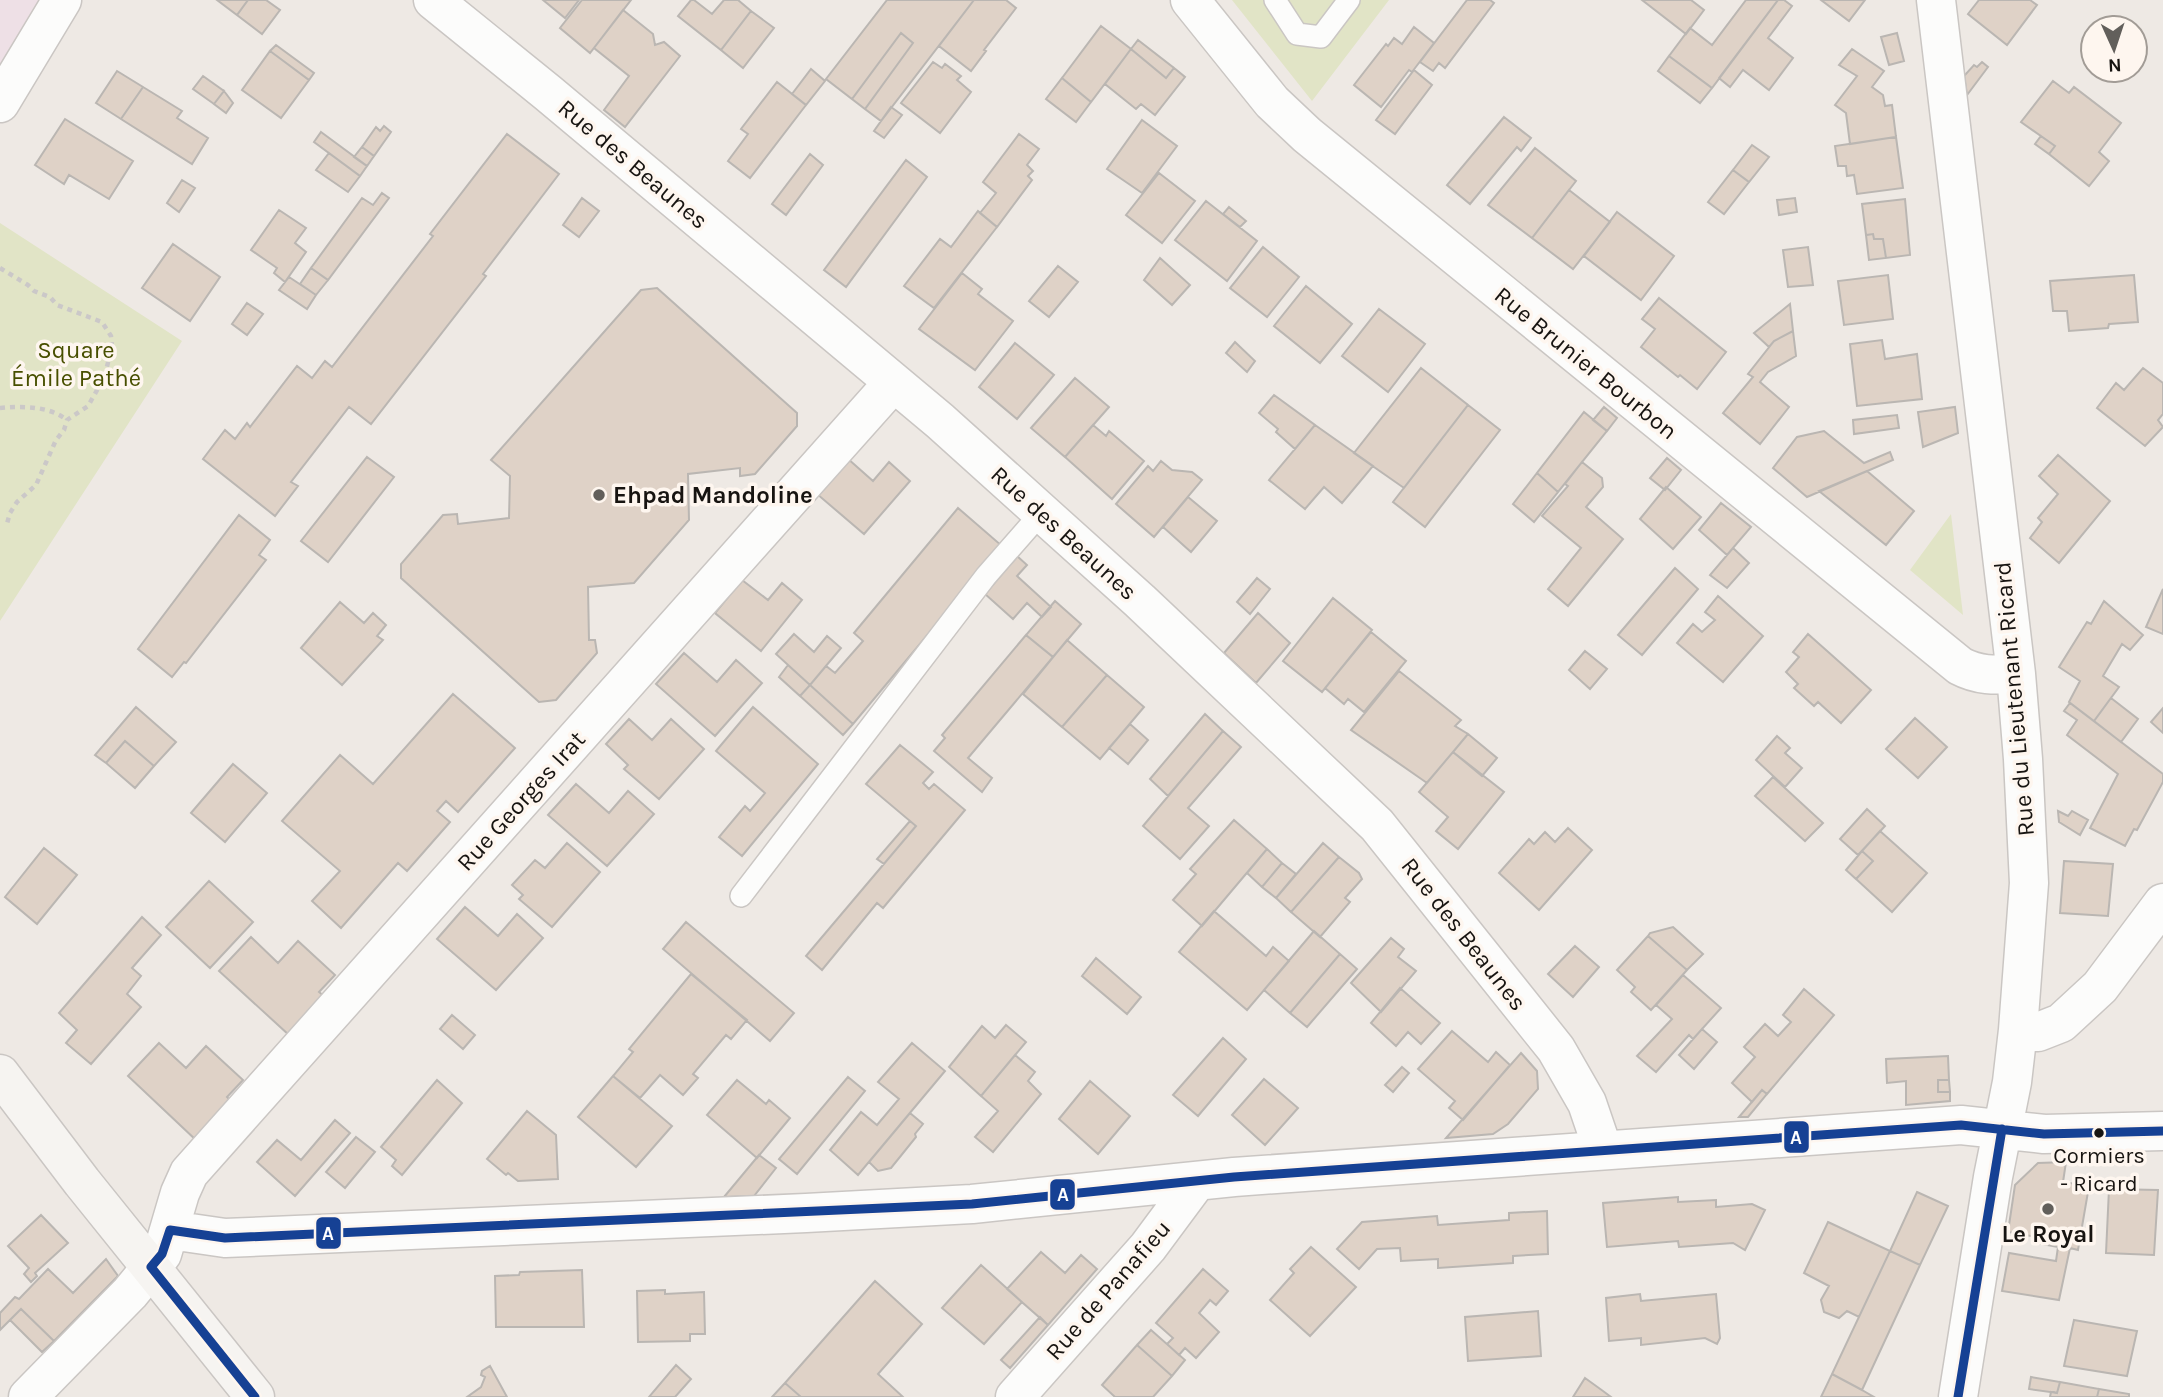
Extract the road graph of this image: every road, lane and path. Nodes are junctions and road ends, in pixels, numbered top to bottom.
1 (61, 0) edge
2 (433, 0) edge
3 (1191, 0) edge
4 (1275, 0) edge
5 (1349, 0) edge
6 (1936, 0) edge
7 (0, 103) edge
8 (0, 268) edge
9 (893, 383) junction
10 (0, 408) edge
11 (68, 420) junction
12 (1042, 512) junction
13 (6, 527) dead end
14 (2015, 674) junction
15 (741, 896) dead end
16 (2163, 902) edge
17 (2018, 1030) junction
18 (0, 1074) edge
19 (2002, 1129) junction
20 (2163, 1131) edge
21 (1603, 1150) junction
22 (1197, 1181) junction
23 (170, 1230) junction
24 (152, 1267) junction
25 (28, 1397) edge
26 (255, 1397) edge
27 (1015, 1397) edge
28 (1958, 1397) edge

1 - 7 street
2 - 9 street, Rue des Beaunes
3 - 14 street, Rue Brunier Bourbon
4 - 5 lane
6 - 14 street, Rue du Lieutenant Ricard
8 - 11 path
9 - 12 street, Rue des Beaunes
9 - 23 street, Rue Georges Irat
10 - 11 path
11 - 13 path
12 - 15 lane
12 - 21 street, Rue des Beaunes
14 - 17 street, Rue du Lieutenant Ricard
16 - 17 street
17 - 19 street, Rue du Lieutenant Ricard
18 - 24 street
19 - 20 street
19 - 21 street
19 - 28 street, Rue du Lieutenant Ricard
21 - 22 street
22 - 23 street
22 - 27 street, Rue de Panafieu
23 - 24 street, Rue Georges Irat
24 - 25 street, Rue Georges Irat
24 - 26 street

